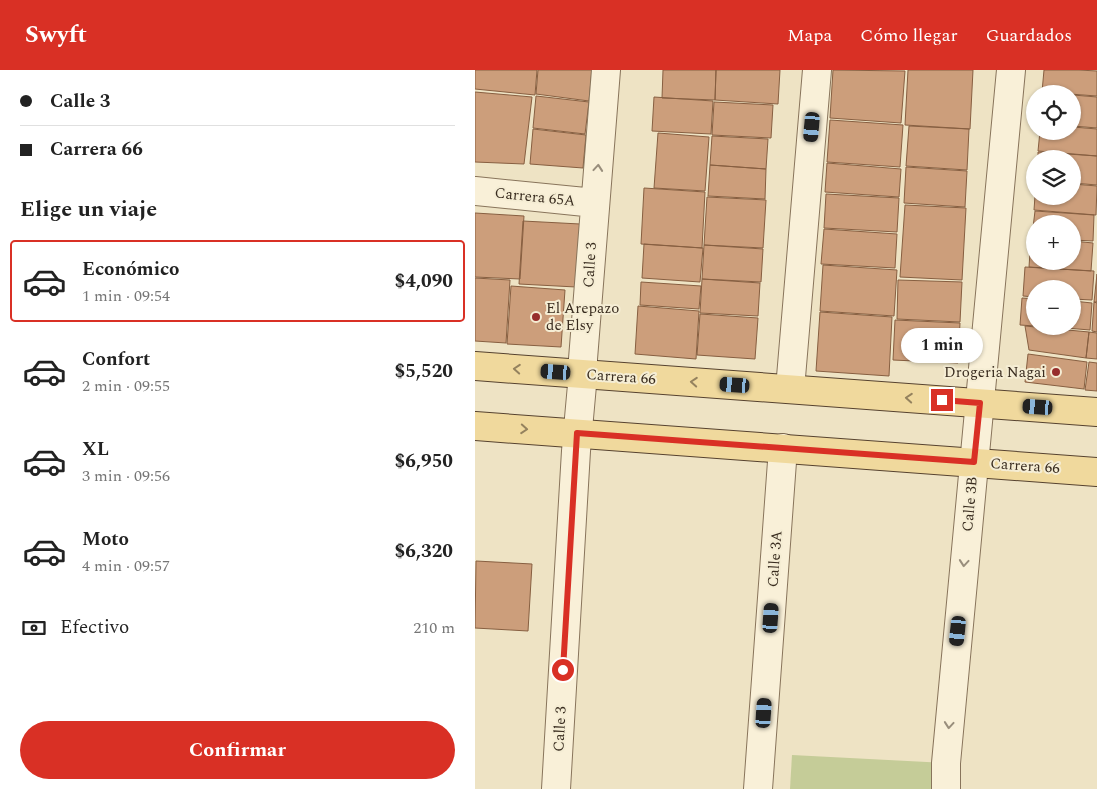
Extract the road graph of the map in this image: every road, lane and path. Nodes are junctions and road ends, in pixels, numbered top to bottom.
1 (606, 70) edge
2 (817, 70) edge
3 (1011, 70) edge
4 (475, 191) edge
5 (595, 203) junction
6 (475, 366) edge
7 (583, 374) junction
8 (790, 389) junction
9 (980, 403) junction
10 (1097, 412) edge
11 (475, 426) edge
12 (577, 433) junction
13 (783, 448) junction
14 (974, 462) junction
15 (1097, 472) edge
16 (556, 789) edge
17 (758, 789) edge
18 (946, 789) edge

5 -> 1 street, Calle 3
2 - 8 street
3 - 9 street, Calle 3B
4 - 5 street, Carrera 65A
5 - 7 street, Calle 3
7 -> 6 main road, Carrera 66
8 -> 7 main road, Carrera 66
7 - 12 street, Calle 3
9 -> 8 main road, Carrera 66
9 - 10 main road, Carrera 66
9 - 14 street, Calle 3B
11 -> 12 main road, Carrera 66
12 - 13 main road, Carrera 66
12 - 16 street, Calle 3
13 - 14 main road, Carrera 66
13 - 17 street, Calle 3A
14 - 15 main road, Carrera 66
14 -> 18 street, Calle 3B

